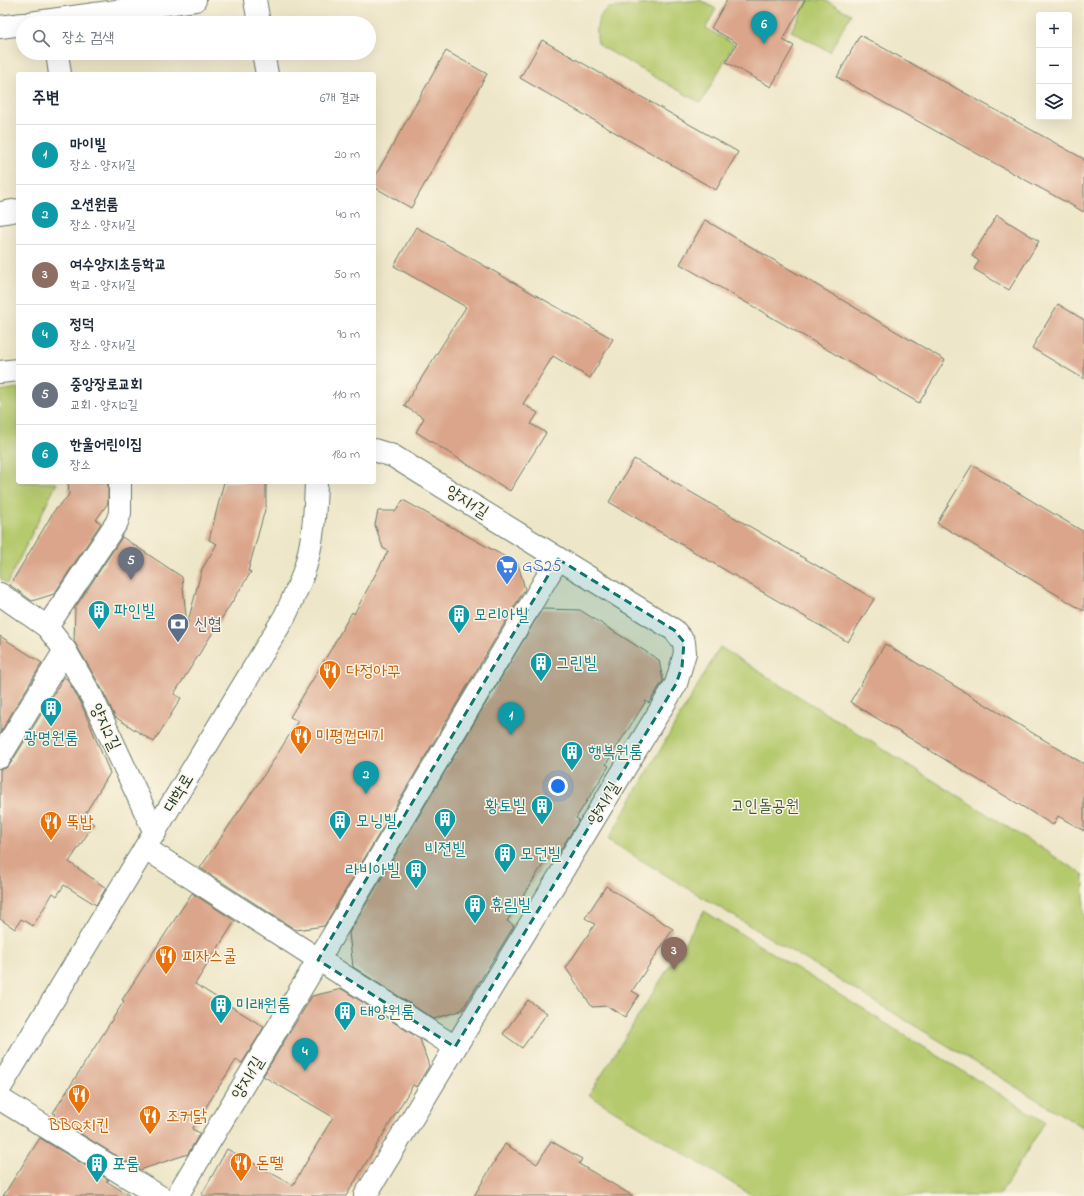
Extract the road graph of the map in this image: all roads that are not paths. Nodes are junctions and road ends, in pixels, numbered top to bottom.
1 (195, 0) edge
2 (255, 0) edge
3 (91, 16) edge
4 (258, 16) edge
5 (16, 25) edge
6 (0, 27) edge
7 (58, 60) edge
8 (265, 60) edge
9 (60, 72) edge
10 (267, 72) edge
11 (16, 210) edge
12 (0, 213) edge
13 (16, 370) edge
14 (0, 372) edge
15 (376, 451) edge
16 (120, 484) edge
17 (316, 484) edge
18 (558, 559) junction
19 (0, 594) edge
20 (47, 627) junction
21 (65, 650) junction
22 (0, 757) edge
23 (150, 841) junction
24 (318, 960) junction
25 (455, 1047) junction
26 (0, 1088) edge
27 (0, 1099) edge
28 (159, 1196) edge
29 (177, 1196) edge
30 (365, 1196) edge

1 - 3 street
2 - 4 street
5 - 6 street
7 - 9 street
8 - 10 street
11 - 12 street
13 - 14 street
15 - 18 street, 양지1길
16 - 20 street
17 - 23 street, 대학로
18 - 24 street, 양지1길
18 - 25 street, 양지1길
19 - 20 street, 양지2길
20 - 21 street, 양지2길
21 - 22 street
21 - 23 street, 양지2길
23 - 24 street
23 - 26 street, 대학로
24 - 25 street
24 - 29 street, 양지1길
25 - 30 street, 양지1길
27 - 28 street

